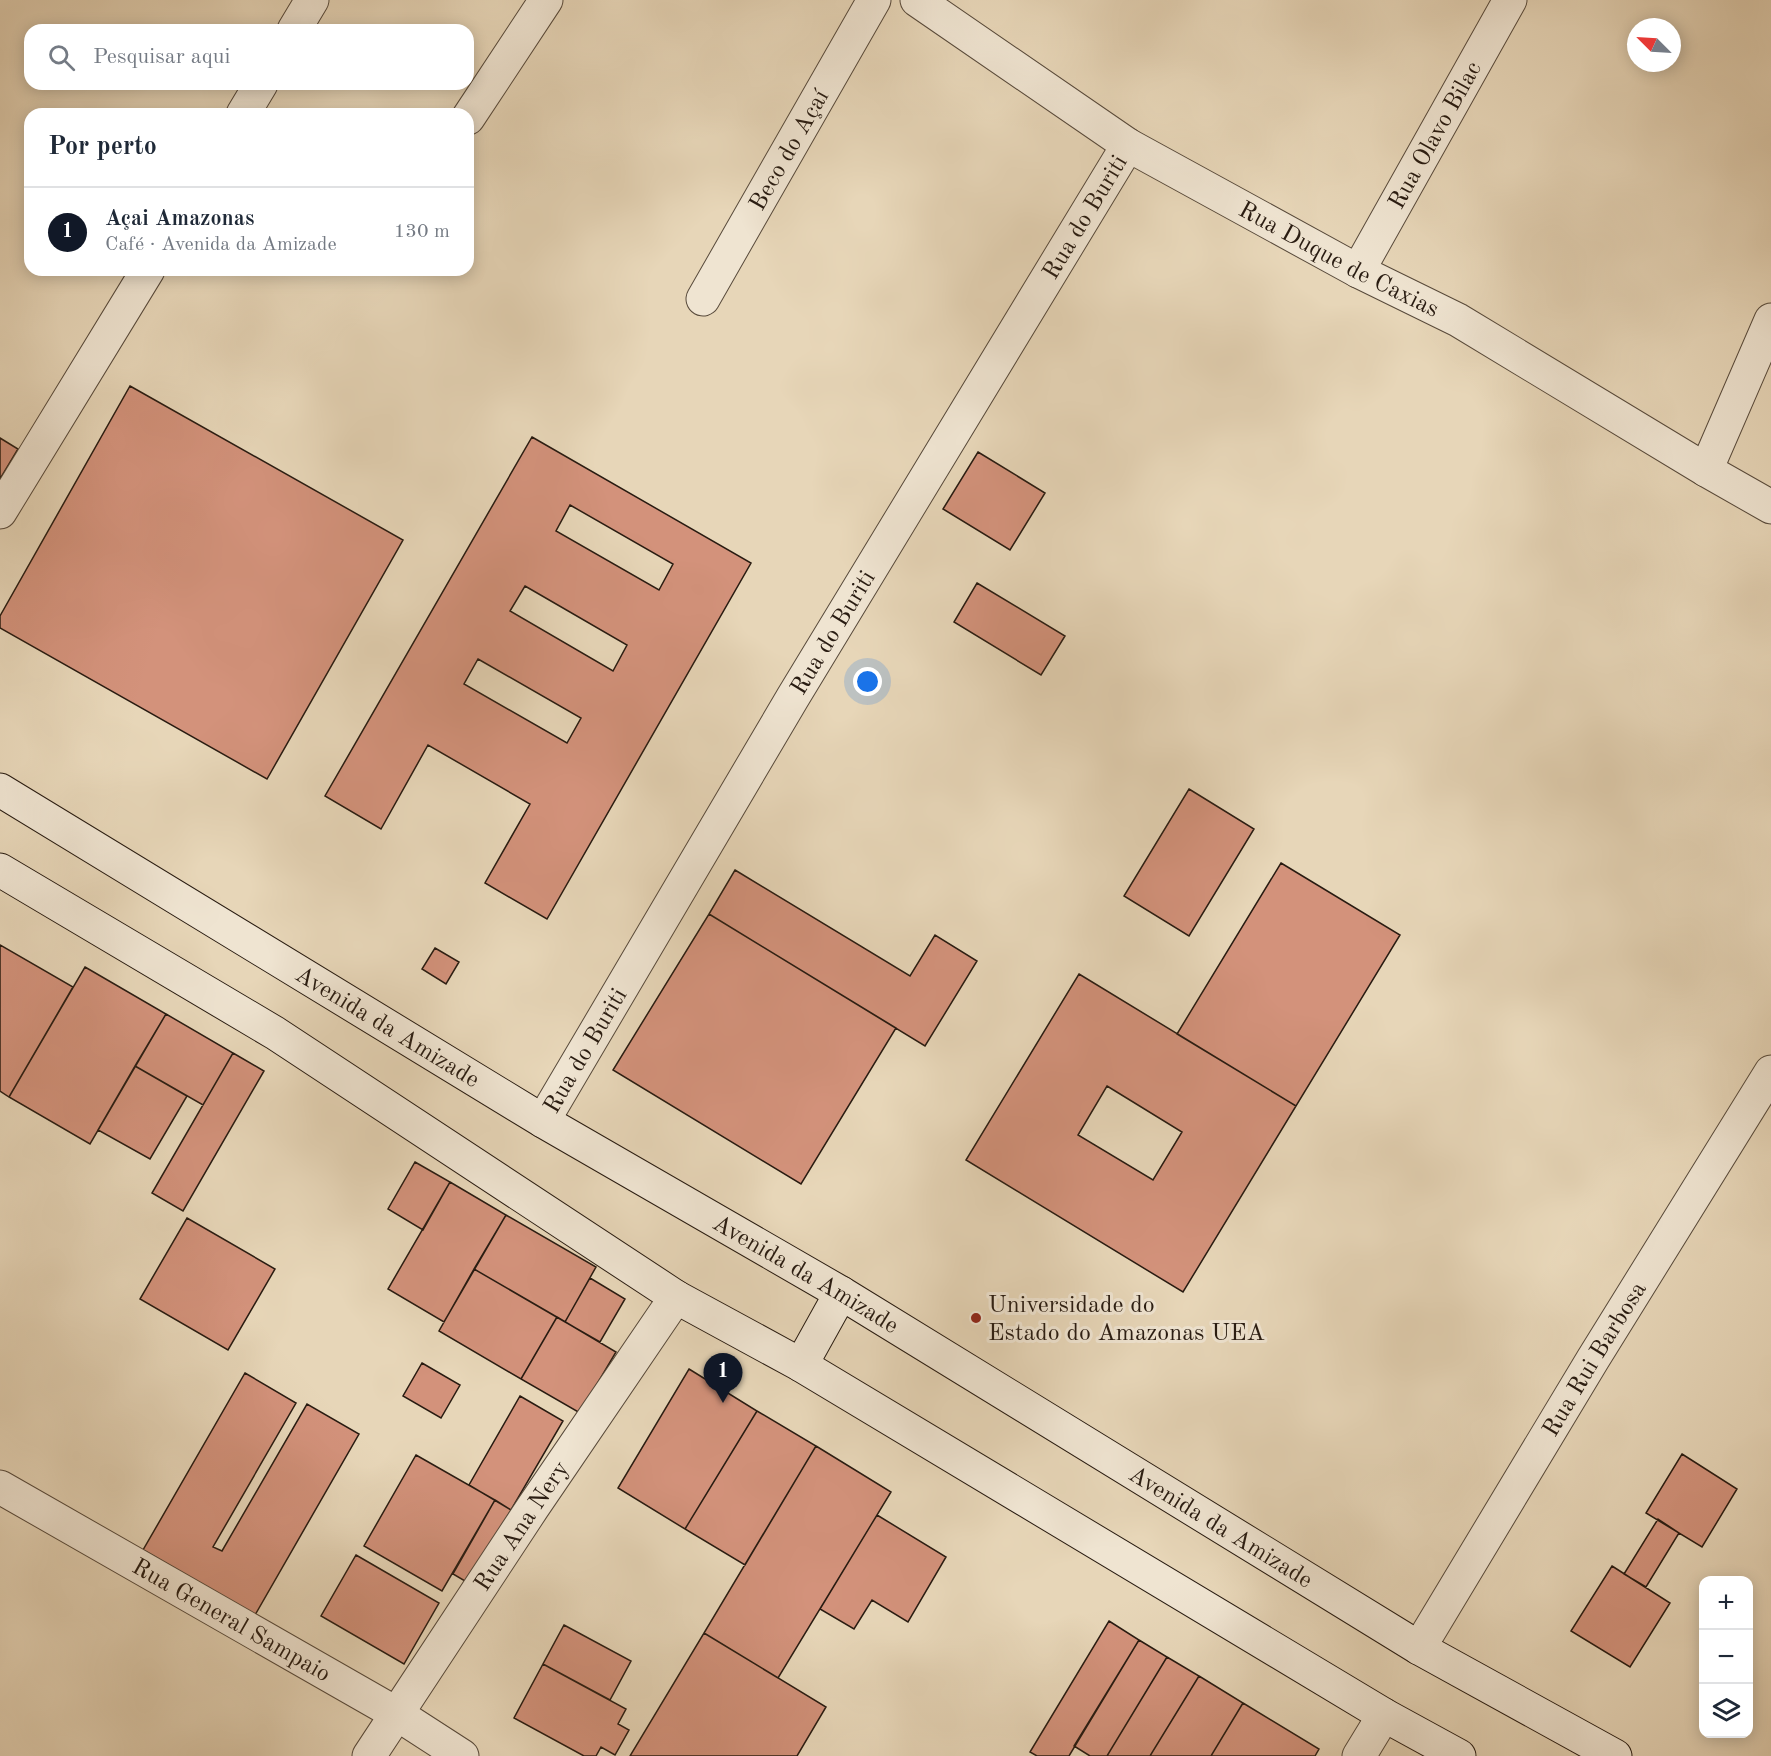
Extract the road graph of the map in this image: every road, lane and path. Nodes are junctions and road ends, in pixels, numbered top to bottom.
1 (546, 0) edge
2 (874, 0) edge
3 (917, 0) edge
4 (1510, 0) edge
5 (257, 90) edge
6 (247, 108) edge
7 (474, 109) edge
8 (1128, 145) junction
9 (1358, 271) junction
10 (144, 276) edge
11 (703, 298) dead end
12 (1771, 320) edge
13 (1706, 470) junction
14 (1771, 507) edge
15 (0, 512) edge
16 (0, 790) edge
17 (0, 870) edge
18 (1771, 1072) edge
19 (543, 1121) junction
20 (841, 1293) junction
21 (676, 1297) junction
22 (801, 1365) junction
23 (0, 1487) edge
24 (1419, 1648) junction
25 (397, 1714) junction
26 (1384, 1715) junction
27 (369, 1756) edge
28 (462, 1756) edge
29 (1359, 1756) edge
30 (1459, 1756) edge
31 (1615, 1756) edge

1 - 7 street
2 - 11 street, Beco do Açaí
3 - 8 street, Rua Duque de Caxias
4 - 9 street, Rua Olavo Bilac
5 - 6 street
8 - 9 street, Rua Duque de Caxias
8 - 19 street, Rua do Buriti
9 - 13 street, Rua Duque de Caxias
10 - 15 street
12 - 13 street
13 - 14 street, Rua Duque de Caxias
16 - 19 street, Avenida da Amizade
17 - 21 street
18 - 24 street, Rua Rui Barbosa
19 - 20 street, Avenida da Amizade
20 - 22 street
20 - 24 street, Avenida da Amizade
21 - 22 street
21 - 25 street, Rua Ana Nery
22 - 26 street
23 - 25 street, Rua General Sampaio
24 - 31 street, Avenida da Amizade
25 - 27 street, Rua Ana Nery
25 - 28 street, Rua General Sampaio
26 - 29 street
26 - 30 street

